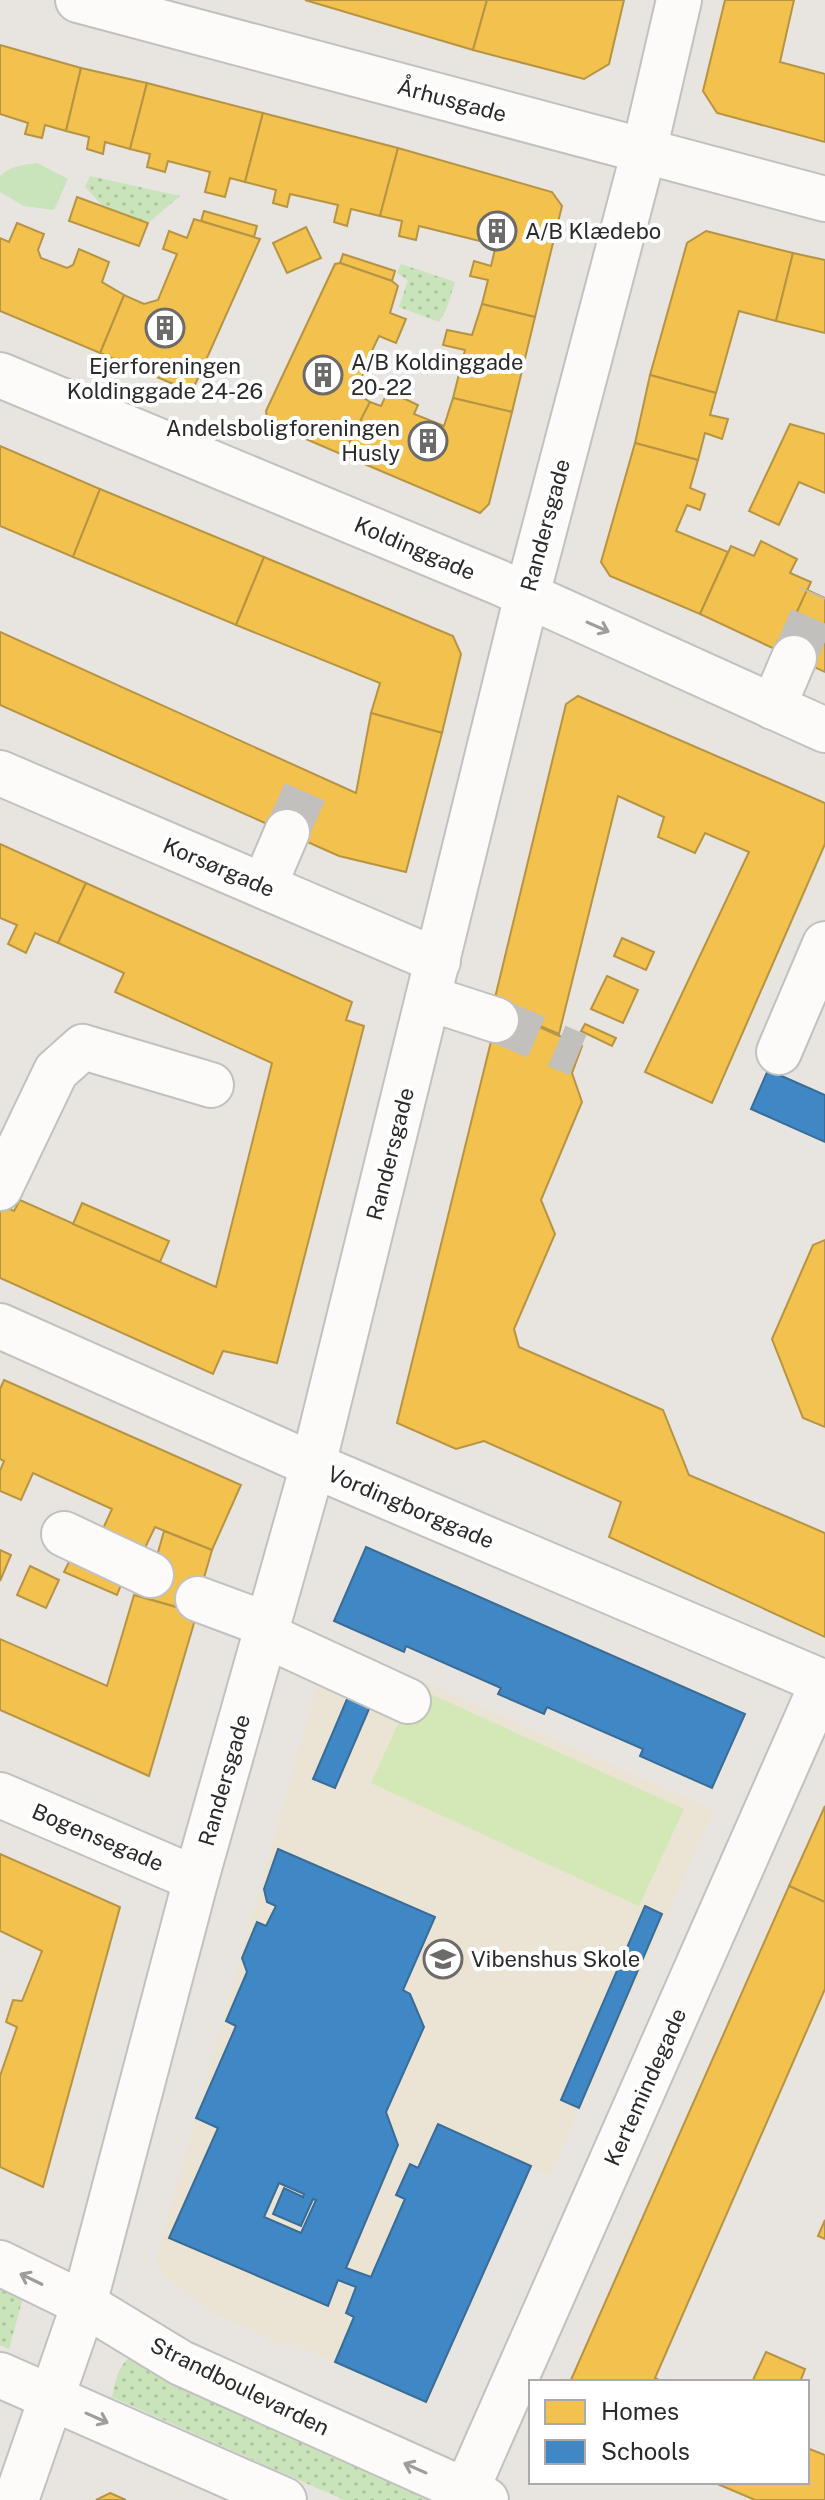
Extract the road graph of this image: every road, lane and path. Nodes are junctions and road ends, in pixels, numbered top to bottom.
1 (78, 0) edge
2 (679, 0) edge
3 (644, 151) junction
4 (825, 199) edge
5 (0, 375) edge
6 (527, 595) junction
7 (794, 658) tunnel mouth
8 (773, 707) junction
9 (825, 730) edge
10 (0, 773) edge
11 (287, 832) tunnel mouth
12 (264, 886) junction
13 (825, 944) edge
14 (433, 980) junction
15 (496, 1020) tunnel mouth
16 (779, 1052) dead end
17 (211, 1085) dead end
18 (0, 1188) edge
19 (0, 1326) edge
20 (313, 1465) junction
21 (64, 1534) dead end
22 (151, 1575) dead end
23 (198, 1599) dead end
24 (266, 1630) junction
25 (824, 1682) edge
26 (408, 1701) dead end
27 (0, 1795) edge
28 (196, 1879) junction
29 (0, 2263) edge
30 (84, 2304) junction
31 (0, 2375) edge
32 (53, 2399) junction
33 (476, 2496) edge
34 (16, 2500) edge
35 (284, 2500) edge

1 - 3 street, Århusgade
2 - 3 street, Randersgade
3 - 4 street, Århusgade
3 - 6 street, Randersgade
5 - 6 street, Koldinggade
6 -> 8 street, Koldinggade
6 - 14 street, Randersgade
7 - 8 street
8 - 9 street, Koldinggade
10 - 12 street, Korsørgade
11 - 12 street
12 - 14 street, Korsørgade
13 - 16 street
14 - 15 street, Korsørgade
14 - 20 street, Randersgade
17 - 18 street
19 - 20 street, Vordingborggade
20 - 24 street, Randersgade
20 - 25 street, Vordingborggade
21 - 22 street
23 - 24 street
24 - 26 street
24 - 28 street, Randersgade
25 - 33 street, Kertemindegade
27 - 28 street, Bogensegade
28 - 30 street, Randersgade
30 -> 29 street, Strandboulevarden
30 - 32 street, Randersgade
33 -> 30 street, Strandboulevarden
31 - 32 street
32 - 34 street
32 -> 35 street

